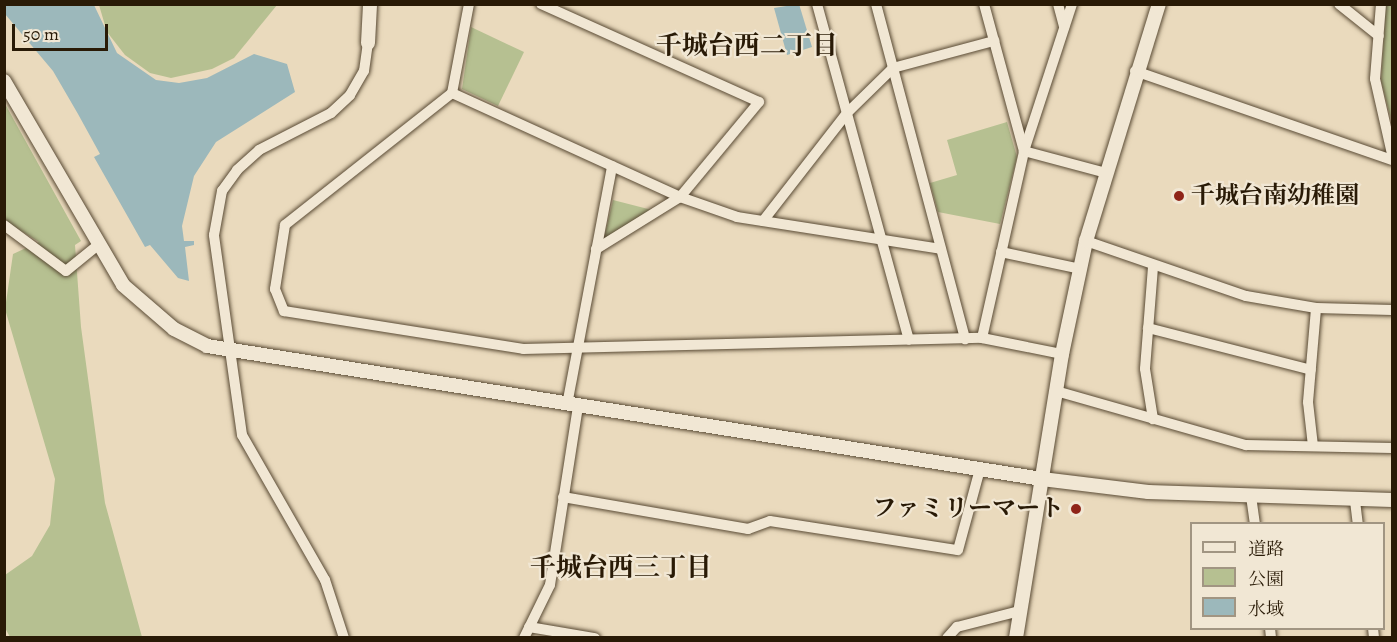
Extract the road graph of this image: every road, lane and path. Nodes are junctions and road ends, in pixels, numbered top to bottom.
1 (370, 4) edge
2 (469, 4) edge
3 (541, 4) edge
4 (817, 4) edge
5 (876, 4) edge
6 (984, 4) edge
7 (1058, 4) edge
8 (1072, 4) edge
9 (1159, 4) edge
10 (1339, 4) edge
11 (1381, 4) edge
12 (1064, 27) junction
13 (1379, 36) junction
14 (994, 41) junction
15 (368, 43) joint
16 (893, 68) junction
17 (1135, 71) junction
18 (4, 81) edge
19 (452, 93) junction
20 (847, 113) junction
21 (1024, 151) junction
22 (1392, 154) edge
23 (1392, 160) edge
24 (612, 166) junction
25 (1106, 173) junction
26 (680, 197) junction
27 (763, 221) junction
28 (4, 225) edge
29 (1086, 241) junction
30 (883, 242) junction
31 (98, 245) junction
32 (596, 249) junction
33 (941, 249) junction
34 (1001, 252) junction
35 (1153, 267) junction
36 (1080, 269) junction
37 (1316, 308) junction
38 (1392, 310) edge
39 (1148, 328) junction
40 (982, 338) junction
41 (965, 339) junction
42 (909, 340) junction
43 (577, 352) junction
44 (233, 354) junction
45 (1062, 354) junction
46 (1311, 370) junction
47 (1056, 391) junction
48 (573, 406) junction
49 (1153, 419) junction
50 (1313, 446) junction
51 (1392, 448) edge
52 (980, 469) junction
53 (1042, 478) junction
54 (1251, 496) junction
55 (563, 497) junction
56 (1392, 500) edge
57 (1355, 501) junction
58 (1255, 522) edge
59 (1358, 522) edge
60 (1020, 611) junction
61 (526, 632) edge
62 (345, 638) edge
63 (595, 638) edge
64 (947, 638) edge
65 (1016, 638) edge

1 - 15 street
2 - 19 street
3 - 26 street
4 - 20 street
5 - 16 street
6 - 14 street
7 - 12 street
8 - 12 street
9 - 17 street
10 - 13 street
11 - 13 street
12 - 21 street
13 - 22 street
14 - 16 street
14 - 21 street
15 - 44 street
16 - 20 street
16 - 33 street
17 - 23 street
17 - 25 street
18 - 31 street
19 - 24 street
19 - 43 street
20 - 27 street
20 - 30 street
21 - 25 street
21 - 34 street
24 - 26 street
24 - 32 street
25 - 29 street
26 - 27 street
26 - 32 street
27 - 30 street
28 - 31 street
29 - 35 street
29 - 36 street
30 - 33 street
30 - 42 street
31 - 44 street
32 - 43 street
33 - 41 street
34 - 36 street
34 - 40 street
35 - 37 street
35 - 39 street
36 - 45 street
37 - 38 street
37 - 46 street
39 - 46 street
39 - 49 street
40 - 41 street
40 - 45 street
41 - 42 street
42 - 43 street
43 - 48 street
44 - 48 street
44 - 62 street
45 - 47 street
46 - 50 street
47 - 49 street
47 - 53 street
48 - 52 street
48 - 55 street
49 - 50 street
50 - 51 street
52 - 53 street
52 - 55 street
53 - 54 street
53 - 60 street
54 - 57 street
54 - 58 street
55 - 61 street
56 - 57 street
57 - 59 street
60 - 64 street
60 - 65 street
61 - 63 street

